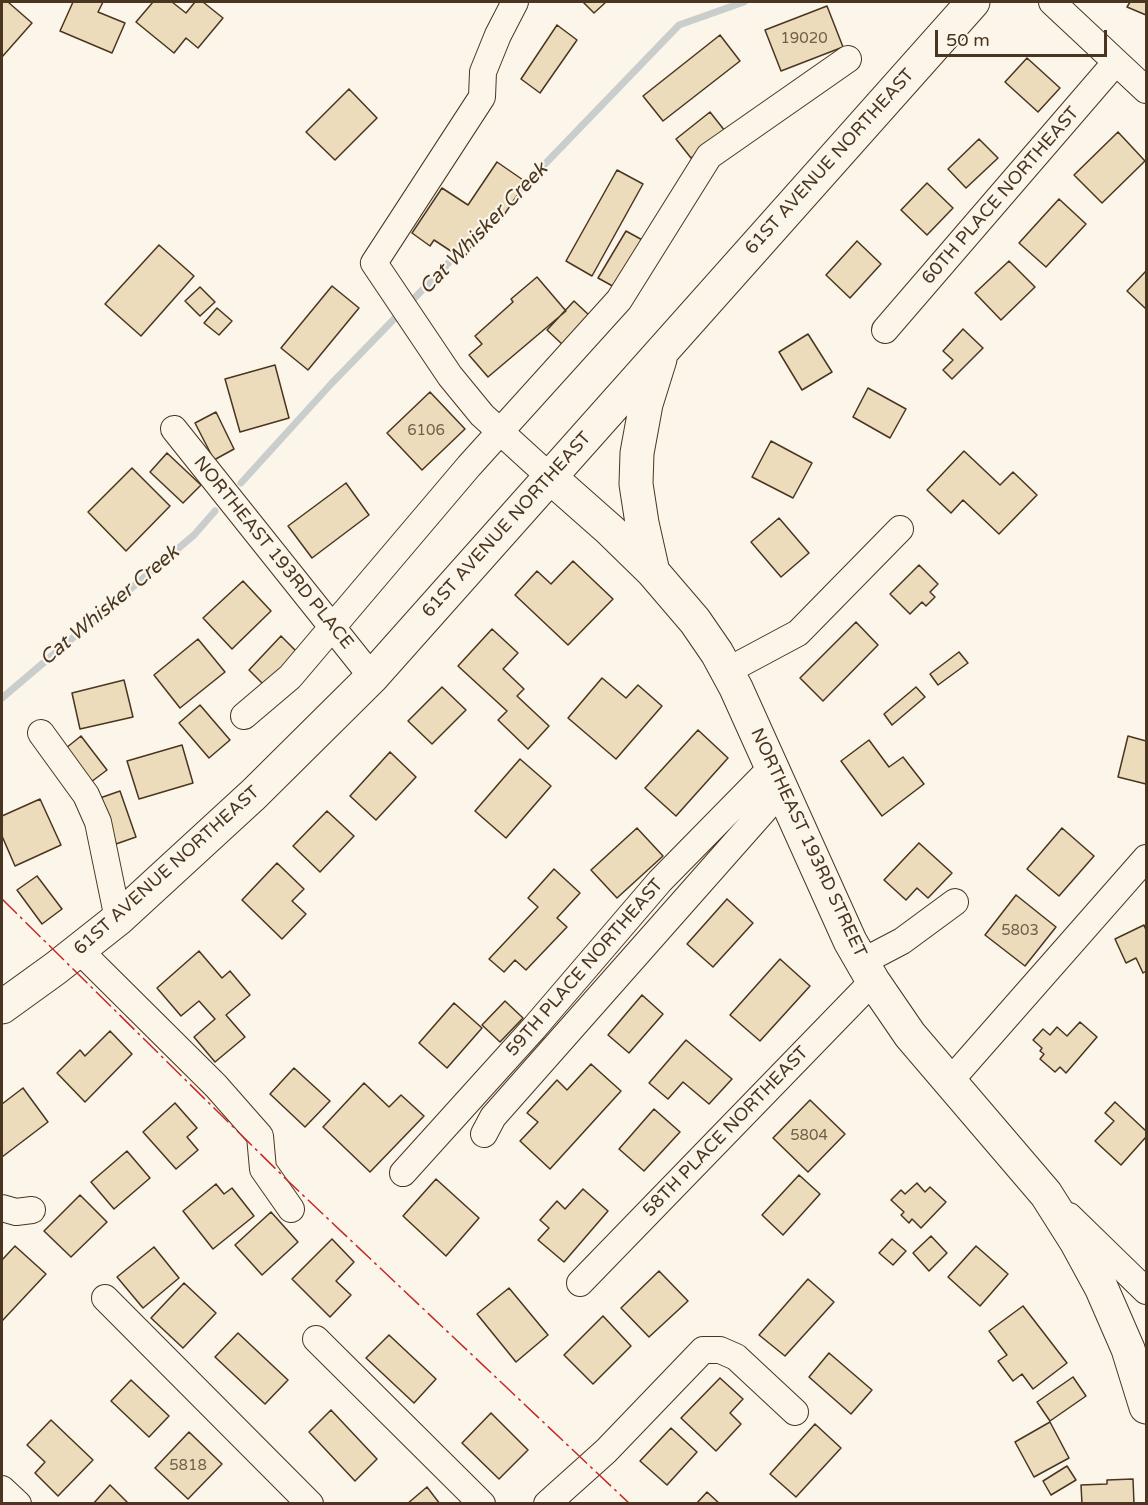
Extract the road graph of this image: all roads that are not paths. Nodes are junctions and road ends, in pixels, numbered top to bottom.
1 (515, 2) edge
2 (973, 2) edge
3 (1052, 2) edge
4 (848, 59) dead end
5 (1116, 62) junction
6 (1146, 90) edge
7 (885, 330) dead end
8 (663, 349) junction
9 (174, 429) dead end
10 (500, 431) junction
11 (550, 477) junction
12 (900, 529) dead end
13 (652, 572) junction
14 (332, 626) junction
15 (727, 671) junction
16 (372, 677) junction
17 (244, 716) dead end
18 (41, 733) dead end
19 (777, 778) junction
20 (1145, 862) edge
21 (955, 902) dead end
22 (118, 919) junction
23 (79, 950) junction
24 (867, 971) junction
25 (2, 1007) edge
26 (950, 1081) junction
27 (484, 1134) dead end
28 (403, 1173) dead end
29 (1046, 1194) junction
30 (2, 1208) edge
31 (291, 1209) dead end
32 (32, 1210) dead end
33 (580, 1283) dead end
34 (1146, 1292) edge
35 (105, 1298) dead end
36 (315, 1339) dead end
37 (1146, 1407) edge
38 (795, 1412) dead end
39 (2, 1489) edge
40 (18, 1503) edge
41 (310, 1503) edge
42 (482, 1503) edge
43 (547, 1503) edge

1 - 10 street
2 - 8 main road, 61ST AVENUE NORTHEAST
3 - 5 street
4 - 10 street
5 - 6 street
5 - 7 street, 60TH PLACE NORTHEAST
8 - 11 main road, 61ST AVENUE NORTHEAST
8 - 13 main road
9 - 14 street, NORTHEAST 193RD PLACE
10 - 11 street
10 - 14 street
11 - 13 main road, NORTHEAST 193RD STREET
11 - 16 main road, 61ST AVENUE NORTHEAST
12 - 15 street
13 - 15 main road, NORTHEAST 193RD STREET
14 - 16 street, NORTHEAST 193RD PLACE
14 - 17 street
15 - 19 main road, NORTHEAST 193RD STREET
16 - 22 main road, 61ST AVENUE NORTHEAST
18 - 22 street
19 - 24 main road, NORTHEAST 193RD STREET
19 - 27 street, 59TH PLACE NORTHEAST
19 - 28 street, 59TH PLACE NORTHEAST
20 - 26 street
21 - 24 street, 58TH PLACE NORTHEAST
22 - 23 main road, 61ST AVENUE NORTHEAST
23 - 25 main road, 61ST AVENUE NORTHEAST
23 - 31 street
24 - 26 main road, NORTHEAST 193RD STREET
24 - 33 street, 58TH PLACE NORTHEAST
26 - 29 main road, NORTHEAST 193RD STREET
29 - 34 street, NORTHEAST 193RD STREET
29 - 37 main road
30 - 32 street
35 - 41 street
36 - 42 street
38 - 43 street
39 - 40 street

